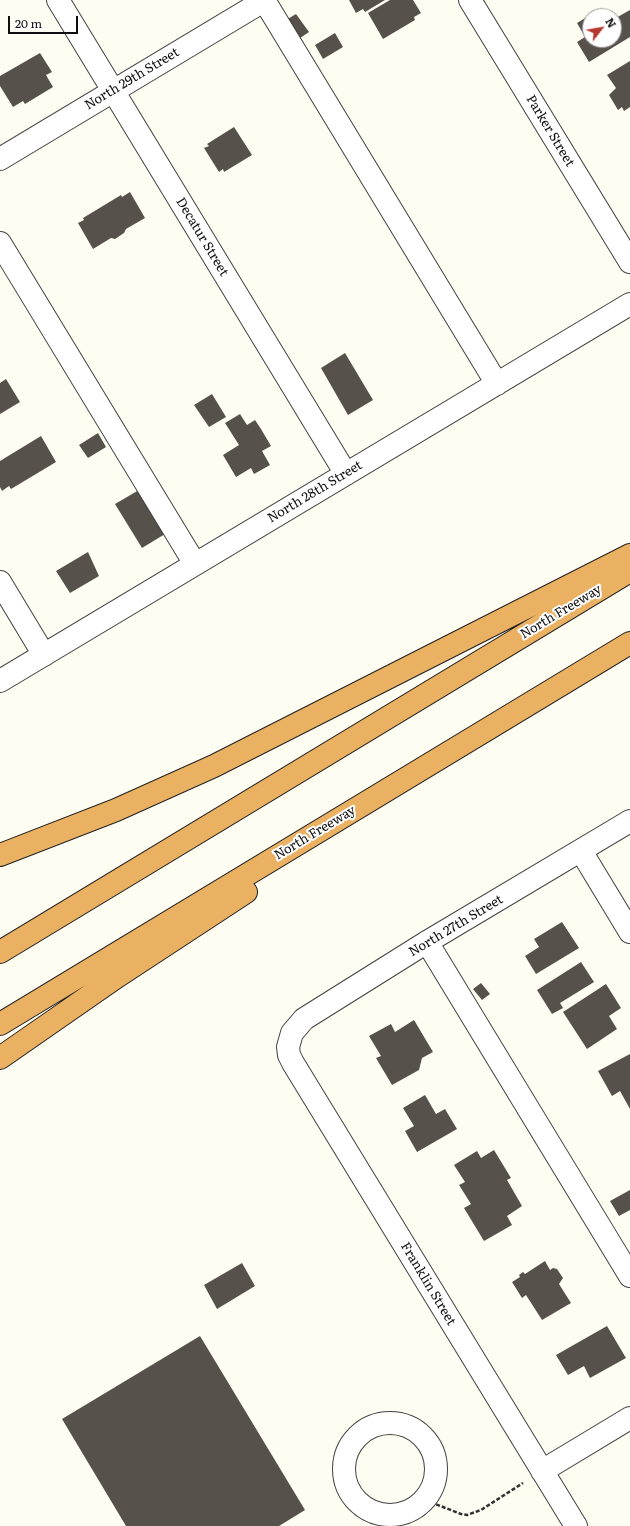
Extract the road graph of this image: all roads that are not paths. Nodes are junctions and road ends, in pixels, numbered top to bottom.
1 (58, 0) edge
2 (264, 0) edge
3 (470, 0) edge
4 (113, 91) junction
5 (0, 159) edge
6 (0, 243) edge
7 (630, 262) edge
8 (630, 304) edge
9 (497, 384) junction
10 (346, 474) junction
11 (630, 555) edge
12 (195, 564) junction
13 (630, 571) edge
14 (0, 582) edge
15 (630, 643) edge
16 (44, 654) junction
17 (0, 681) edge
18 (538, 698) junction
19 (630, 821) edge
20 (581, 851) junction
21 (0, 855) edge
22 (630, 932) edge
23 (427, 942) junction
24 (0, 952) edge
25 (0, 1024) edge
26 (289, 1040) joint
27 (0, 1058) edge
28 (630, 1276) edge
29 (630, 1418) edge
30 (542, 1471) junction
31 (375, 1521) edge
32 (576, 1526) edge

1 - 4 street, Decatur Street
2 - 4 street, North 29th Street
2 - 9 street
3 - 7 street, Parker Street
4 - 5 street, North 29th Street
4 - 10 street, Decatur Street
6 - 12 street
8 - 9 street, North 28th Street
9 - 10 street, North 28th Street
10 - 12 street, North 28th Street
11 - 21 highway
12 - 16 street, North 28th Street
13 - 24 highway, North Freeway
14 - 16 street
15 - 18 highway, North Freeway
16 - 17 street, North 28th Street
18 - 25 highway, North Freeway
18 - 27 highway
19 - 20 street, North 27th Street
20 - 22 street
20 - 23 street, North 27th Street
23 - 26 street, North 27th Street
23 - 28 street
26 - 30 street, Franklin Street
29 - 30 street
30 - 32 street, Franklin Street
31 - 31 street

